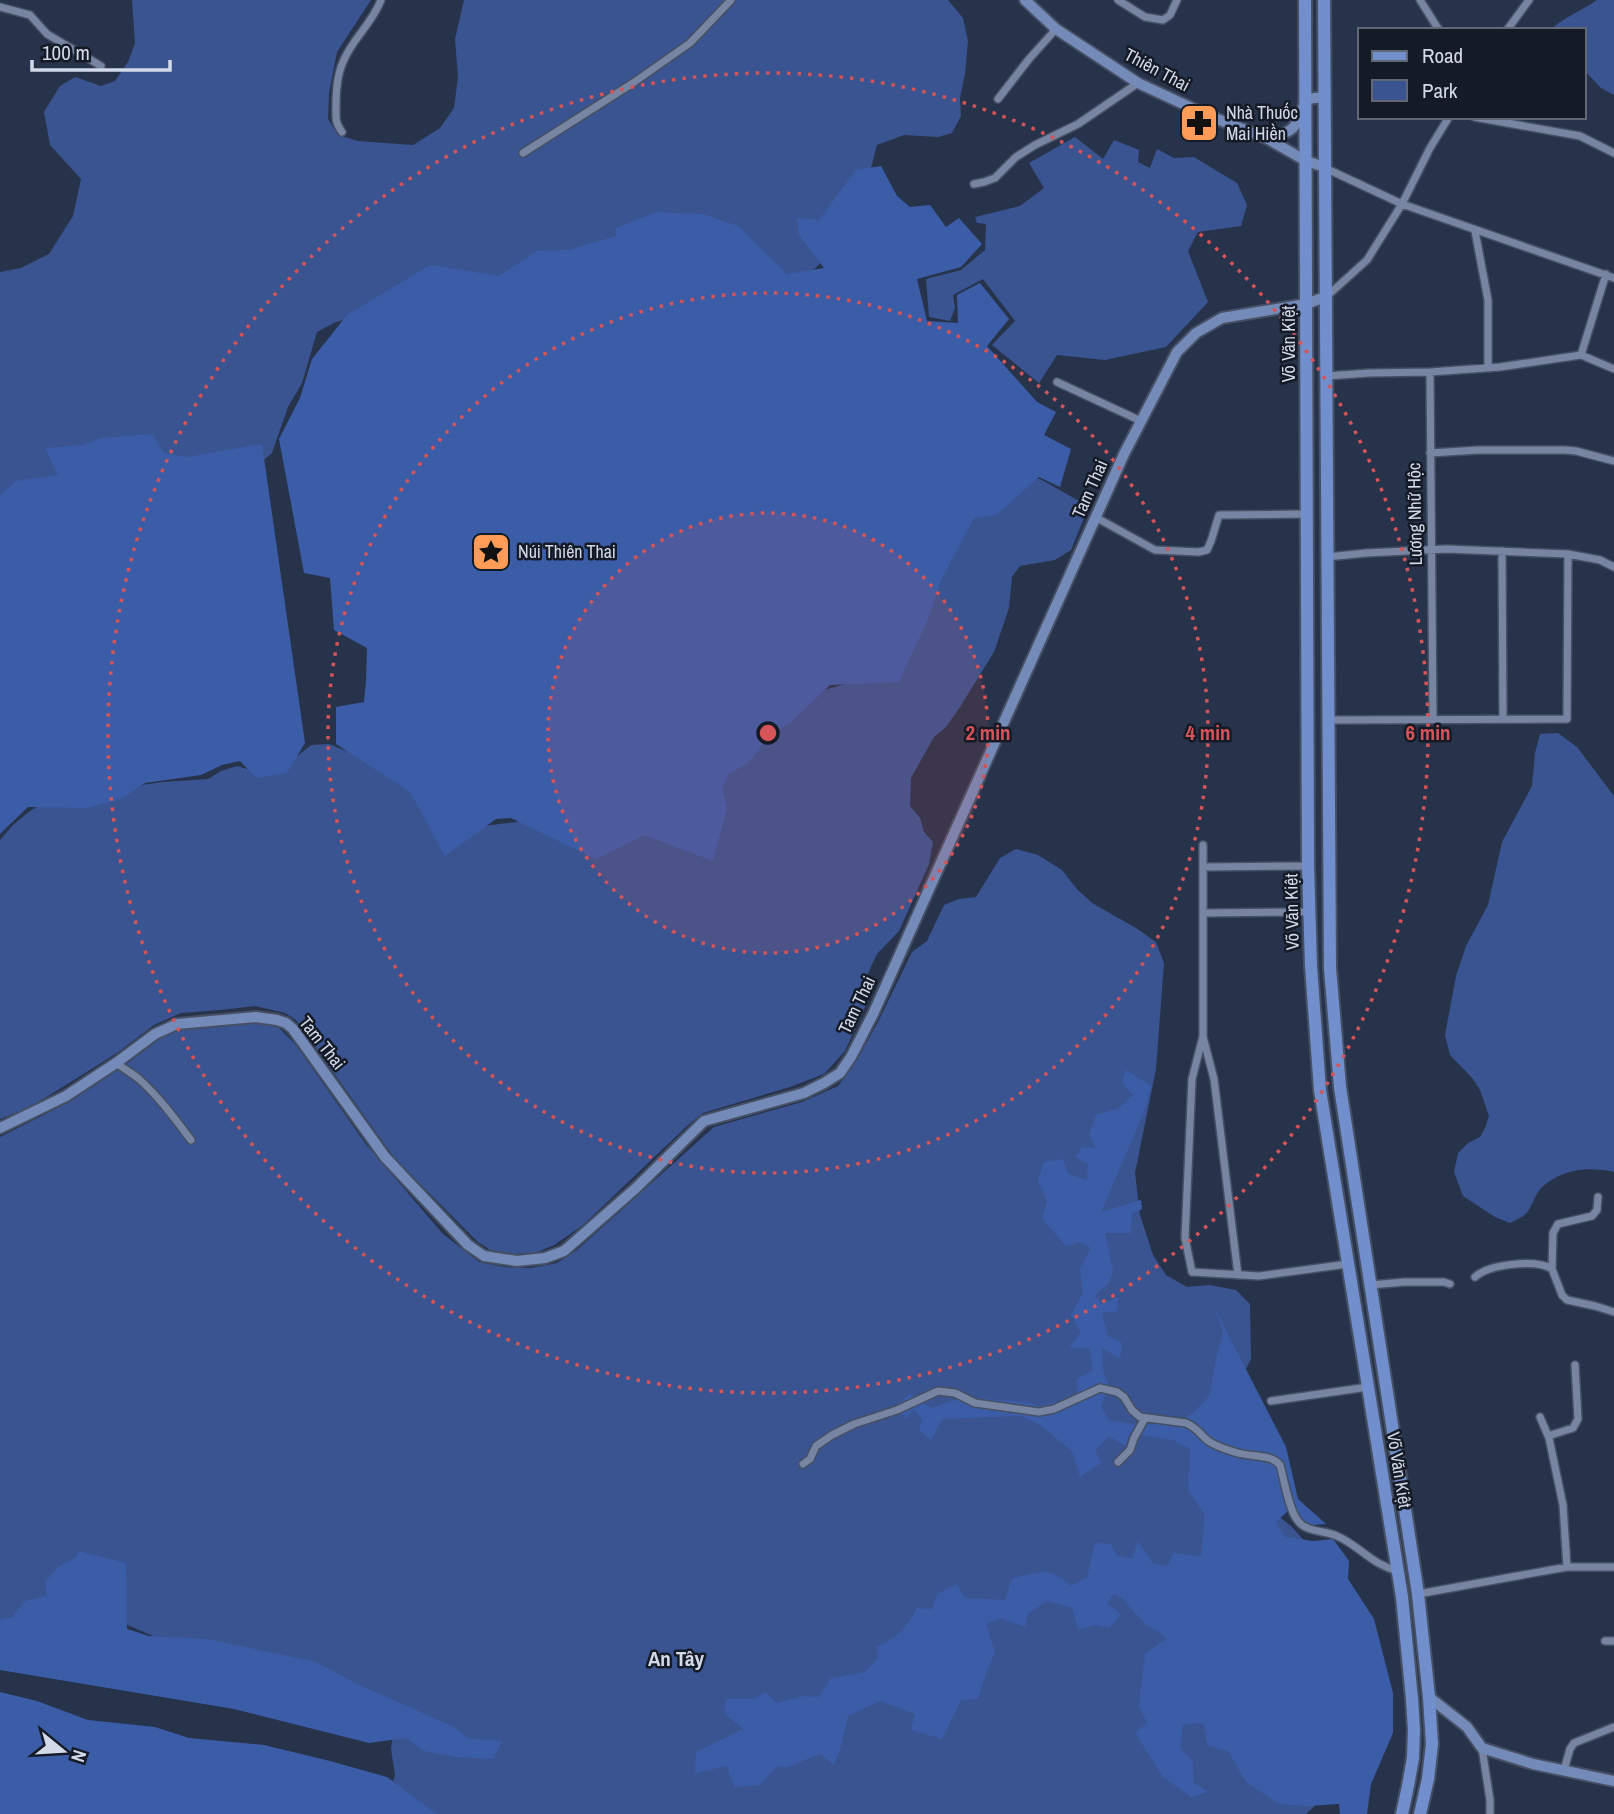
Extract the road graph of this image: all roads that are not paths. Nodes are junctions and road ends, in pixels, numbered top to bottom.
1 (381, 0) edge
2 (732, 0) edge
3 (1025, 0) edge
4 (1118, 0) edge
5 (1177, 0) edge
6 (1305, 0) edge
7 (1324, 0) edge
8 (1420, 0) edge
9 (1529, 0) edge
10 (0, 7) edge
11 (1438, 28) edge
12 (1508, 28) edge
13 (1056, 29) junction
14 (101, 66) dead end
15 (1138, 83) junction
16 (1324, 97) junction
17 (998, 99) dead end
18 (1306, 99) junction
19 (1448, 119) edge
20 (1485, 119) edge
21 (342, 132) dead end
22 (1268, 139) junction
23 (523, 153) dead end
24 (1614, 153) edge
25 (1306, 160) junction
26 (1325, 167) junction
27 (974, 184) dead end
28 (1402, 204) junction
29 (1475, 230) junction
30 (1606, 274) junction
31 (1614, 278) edge
32 (1325, 297) junction
33 (1306, 304) junction
34 (1581, 355) junction
35 (1488, 367) junction
36 (1614, 369) edge
37 (1430, 372) junction
38 (1326, 376) junction
39 (1057, 382) dead end
40 (1141, 421) junction
41 (1430, 453) junction
42 (1614, 461) edge
43 (1307, 514) junction
44 (1097, 518) junction
45 (1431, 549) junction
46 (1502, 551) junction
47 (1567, 554) junction
48 (1327, 557) junction
49 (1614, 567) edge
50 (1433, 718) junction
51 (1503, 718) junction
52 (1328, 720) junction
53 (1203, 845) dead end
54 (1308, 866) junction
55 (1203, 867) junction
56 (1309, 912) junction
57 (1203, 913) junction
58 (1203, 1036) junction
59 (116, 1062) junction
60 (1340, 1087) junction
61 (1320, 1090) junction
62 (0, 1128) edge
63 (191, 1140) dead end
64 (1598, 1198) dead end
65 (1348, 1264) junction
66 (1552, 1269) junction
67 (1238, 1275) junction
68 (1475, 1277) dead end
69 (1370, 1284) junction
70 (1450, 1284) dead end
71 (1614, 1312) edge
72 (1378, 1331) junction
73 (1359, 1334) junction
74 (1575, 1365) dead end
75 (1368, 1387) junction
76 (1271, 1401) dead end
77 (1540, 1417) dead end
78 (1145, 1418) junction
79 (1548, 1436) junction
80 (1118, 1462) dead end
81 (803, 1464) dead end
82 (1567, 1567) junction
83 (1614, 1567) edge
84 (1398, 1571) junction
85 (1418, 1594) junction
86 (1605, 1641) dead end
87 (1614, 1641) edge
88 (1429, 1697) junction
89 (1412, 1699) junction
90 (1614, 1727) edge
91 (1482, 1748) junction
92 (1564, 1770) junction
93 (1614, 1781) edge
94 (1402, 1814) edge
95 (1420, 1814) edge
96 (1490, 1814) edge

1 - 21 street
2 - 23 street
3 - 13 street, Thiên Thai
4 - 5 street
6 - 18 main road, Võ Văn Kiệt
7 - 16 main road, Võ Văn Kiệt
8 - 11 street
9 - 12 street
10 - 14 street
13 - 15 street, Thiên Thai
13 - 17 street
15 - 22 street, Thiên Thai
15 - 27 street
16 - 18 street
16 - 26 main road, Võ Văn Kiệt
18 - 22 street
18 - 25 main road, Võ Văn Kiệt
19 - 28 street, Tam Thai
20 - 24 street
22 - 25 street, Thiên Thai
25 - 26 street, Thiên Thai
25 - 33 main road, Võ Văn Kiệt
26 - 28 street
26 - 32 main road, Võ Văn Kiệt
28 - 29 street
28 - 32 street, Tam Thai
29 - 30 street
29 - 35 street
30 - 31 street
30 - 34 street
32 - 33 street, Tam Thai
32 - 38 main road, Võ Văn Kiệt
33 - 40 street, Tam Thai
33 - 43 main road, Võ Văn Kiệt
34 - 35 street
34 - 36 street
35 - 37 street
37 - 38 street
37 - 41 street
38 - 48 main road, Võ Văn Kiệt
39 - 40 street
40 - 44 street, Tam Thai
41 - 42 street, Lương Nhữ Hộc
41 - 45 street, Lương Nhữ Hộc
43 - 44 street
43 - 54 main road, Võ Văn Kiệt
44 - 59 street, Tam Thai
45 - 46 street
45 - 48 street
45 - 50 street, Lương Nhữ Hộc
46 - 47 street
46 - 51 street
47 - 49 street
47 - 51 street
48 - 52 main road, Võ Văn Kiệt
50 - 51 street
50 - 52 street
52 - 60 main road, Võ Văn Kiệt
53 - 55 street
54 - 55 street
54 - 56 main road, Võ Văn Kiệt
55 - 57 street
56 - 57 street
56 - 61 main road, Võ Văn Kiệt
57 - 58 street
58 - 67 street
58 - 67 street
59 - 62 street, Tam Thai
59 - 63 street
60 - 61 main road
60 - 69 main road, Võ Văn Kiệt
61 - 65 main road, Võ Văn Kiệt
64 - 66 street
65 - 67 street
65 - 73 main road, Võ Văn Kiệt
66 - 68 street
66 - 71 street
69 - 70 street
69 - 72 main road, Võ Văn Kiệt
72 - 73 main road
72 - 85 main road, Võ Văn Kiệt
73 - 75 main road, Võ Văn Kiệt
74 - 79 street
75 - 76 street
75 - 84 main road, Võ Văn Kiệt
77 - 79 street
78 - 80 street
78 - 81 street
78 - 84 street
79 - 82 street
82 - 83 street
82 - 85 street
84 - 89 main road, Võ Văn Kiệt
85 - 88 main road, Võ Văn Kiệt
86 - 87 street
88 - 89 main road
88 - 91 street
88 - 95 main road, Võ Văn Kiệt
89 - 94 main road, Võ Văn Kiệt
90 - 92 street
91 - 92 street
91 - 96 street
92 - 93 street

